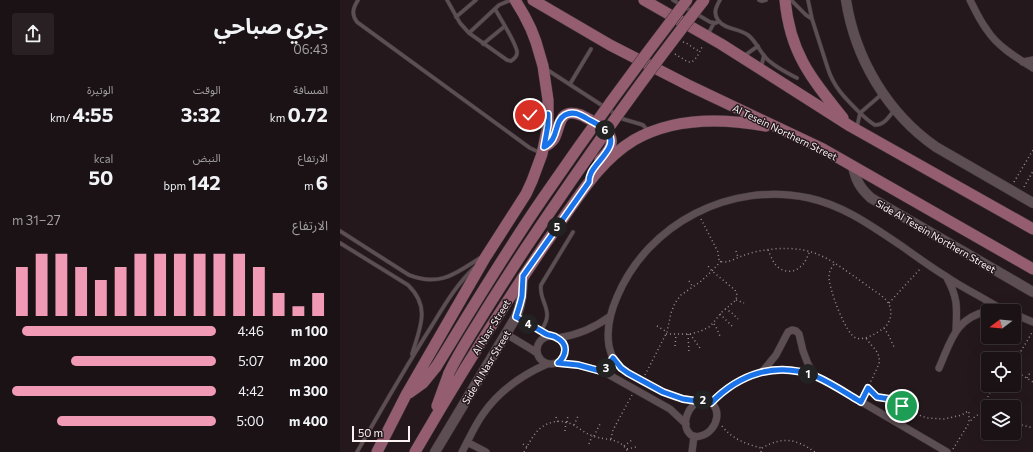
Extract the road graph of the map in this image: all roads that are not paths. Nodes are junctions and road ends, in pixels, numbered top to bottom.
1 (358, 0) edge
2 (448, 0) edge
3 (476, 0) edge
4 (511, 0) edge
5 (515, 0) edge
6 (533, 0) edge
7 (644, 0) edge
8 (673, 0) edge
9 (687, 0) edge
10 (704, 0) edge
11 (720, 0) edge
12 (759, 0) edge
13 (766, 0) edge
14 (785, 0) edge
15 (791, 0) edge
16 (808, 0) edge
17 (846, 0) edge
18 (970, 0) edge
19 (494, 9) junction
20 (456, 17) junction
21 (812, 19) junction
22 (719, 21) junction
23 (714, 23) junction
24 (505, 26) junction
25 (469, 33) junction
26 (707, 36) junction
27 (483, 44) junction
28 (758, 46) junction
29 (590, 50) dead end
30 (764, 55) junction
31 (742, 57) junction
32 (1033, 60) edge
33 (1023, 62) junction
34 (543, 66) junction
35 (1033, 68) edge
36 (760, 69) junction
37 (797, 78) dead end
38 (570, 84) junction
39 (883, 93) junction
40 (517, 108) dead end
41 (895, 109) junction
42 (860, 113) junction
43 (548, 114) junction
44 (780, 128) junction
45 (853, 128) junction
46 (650, 133) junction
47 (543, 150) junction
48 (853, 166) junction
49 (589, 182) junction
50 (1033, 203) edge
51 (1033, 229) edge
52 (340, 231) edge
53 (573, 232) dead end
54 (340, 243) edge
55 (487, 256) junction
56 (1033, 269) edge
57 (523, 276) junction
58 (947, 278) junction
59 (1033, 292) edge
60 (993, 304) edge
61 (981, 312) edge
62 (516, 317) junction
63 (609, 317) junction
64 (1021, 317) edge
65 (1033, 322) edge
66 (956, 330) junction
67 (541, 331) junction
68 (506, 334) junction
69 (549, 336) junction
70 (558, 338) junction
71 (537, 353) junction
72 (613, 358) junction
73 (410, 359) junction
74 (558, 363) junction
75 (547, 364) junction
76 (939, 368) dead end
77 (604, 372) junction
78 (762, 372) junction
79 (815, 376) junction
80 (406, 395) junction
81 (697, 401) junction
82 (711, 403) junction
83 (434, 418) junction
84 (686, 424) junction
85 (694, 436) junction
86 (467, 442) junction
87 (357, 452) edge
88 (377, 452) edge
89 (415, 452) edge
90 (435, 452) edge
91 (462, 452) edge
92 (486, 452) edge
93 (692, 452) edge
94 (947, 452) edge

1 - 47 lane
2 - 20 lane
3 - 20 lane
4 - 19 lane
5 - 34 main road
6 - 44 main road, Al Tesein Northern Street
7 - 26 main road
8 - 23 lane
9 - 80 main road, bridge
10 - 83 main road, bridge
11 - 22 lane
12 - 13 lane
14 - 45 main road
15 - 21 lane
16 - 21 lane
17 - 39 street
18 - 33 street
19 - 24 lane
19 - 25 lane
20 - 25 lane
21 - 42 lane
22 - 23 lane
22 - 28 lane
23 - 26 lane
24 - 27 lane
24 - 27 lane
25 - 27 lane
26 - 31 main road
28 - 30 lane
28 - 31 lane
29 - 38 lane
30 - 36 lane
30 - 37 lane
31 - 36 main road
32 - 33 street
33 - 35 street
34 - 38 lane
34 - 43 main road
36 - 45 main road
38 - 46 lane
39 - 41 street
39 - 42 lane
40 - 43 lane
41 - 42 lane
41 - 50 street
42 - 45 lane
43 - 47 main road
44 - 46 main road, Al Nasr Street
44 - 48 main road, Al Tesein Northern Street
45 - 51 main road
46 - 49 main road, Al Nasr Street
47 - 49 main road
47 - 55 main road
48 - 56 main road, Al Tesein Northern Street
48 - 59 street, Side Al Tesein Northern Street
49 - 57 main road, Al Nasr Street
52 - 55 lane
53 - 67 lane
54 - 73 lane
55 - 73 lane
55 - 80 main road
57 - 62 street, Side Al Nasr Street
57 - 83 main road, Al Nasr Street
58 - 60 street
58 - 63 street
58 - 66 street
61 - 66 street
62 - 67 street
62 - 68 street, Side Al Nasr Street
63 - 70 street
63 - 72 street
64 - 65 street
66 - 76 street
67 - 69 street
68 - 71 street
68 - 90 street, Side Al Nasr Street
69 - 70 street
69 - 71 street
70 - 74 street
71 - 75 street
72 - 77 street
72 - 81 street
73 - 87 lane
74 - 75 street
74 - 77 street
75 - 86 street
77 - 84 street
78 - 79 street
78 - 79 street
78 - 82 street
79 - 94 street
80 - 88 main road
81 - 82 street
81 - 84 street
82 - 85 street
83 - 89 main road, Al Nasr Street
84 - 85 street
85 - 93 street
86 - 91 street
86 - 92 street

